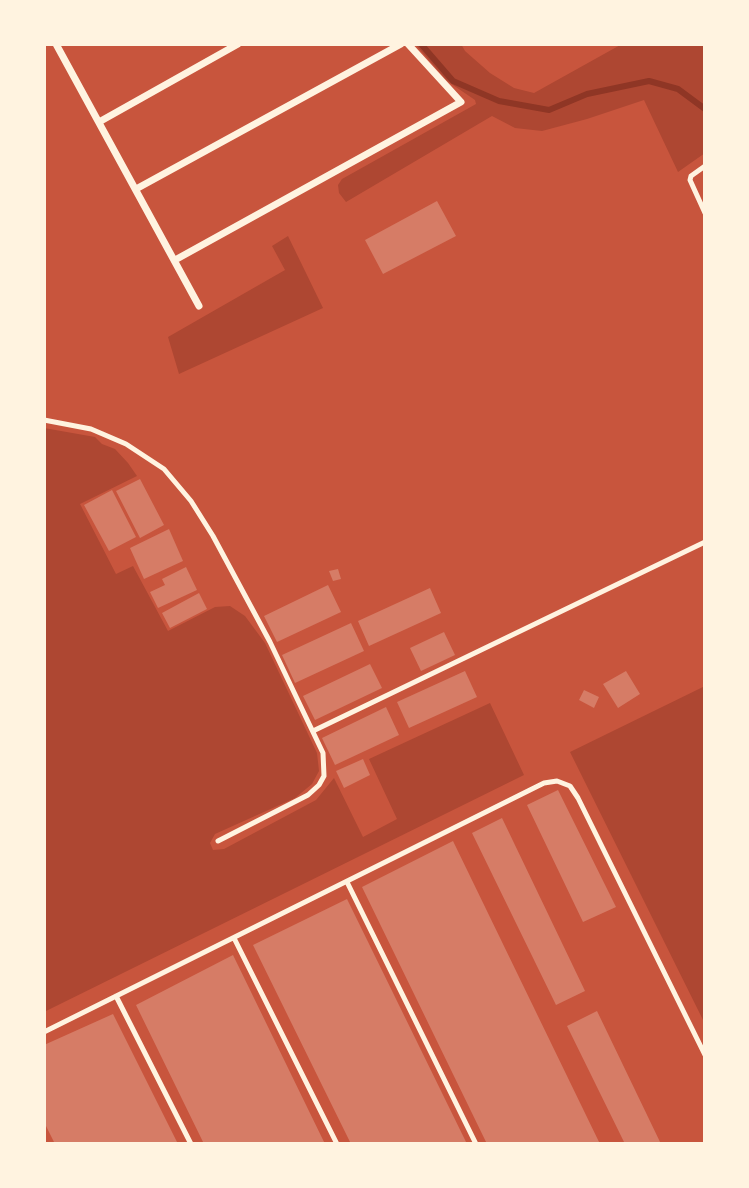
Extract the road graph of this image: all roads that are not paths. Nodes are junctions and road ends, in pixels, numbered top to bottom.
1 (238, 44) edge
2 (401, 44) edge
3 (408, 44) edge
4 (60, 45) edge
5 (99, 122) junction
6 (705, 166) edge
7 (136, 189) junction
8 (705, 213) edge
9 (175, 260) junction
10 (199, 306) dead end
11 (44, 420) edge
12 (705, 542) edge
13 (313, 731) junction
14 (218, 841) dead end
15 (346, 882) junction
16 (234, 938) junction
17 (116, 996) junction
18 (44, 1032) edge
19 (705, 1055) edge
20 (191, 1144) edge
21 (337, 1144) edge
22 (475, 1144) edge

1 - 5 street
2 - 7 street
3 - 9 street
4 - 5 street
5 - 7 street
6 - 8 lane
7 - 9 street
9 - 10 street
11 - 13 lane
12 - 13 lane
13 - 14 lane
15 - 16 lane
15 - 19 lane
15 - 22 lane
16 - 17 lane
16 - 21 lane
17 - 18 lane
17 - 20 lane

